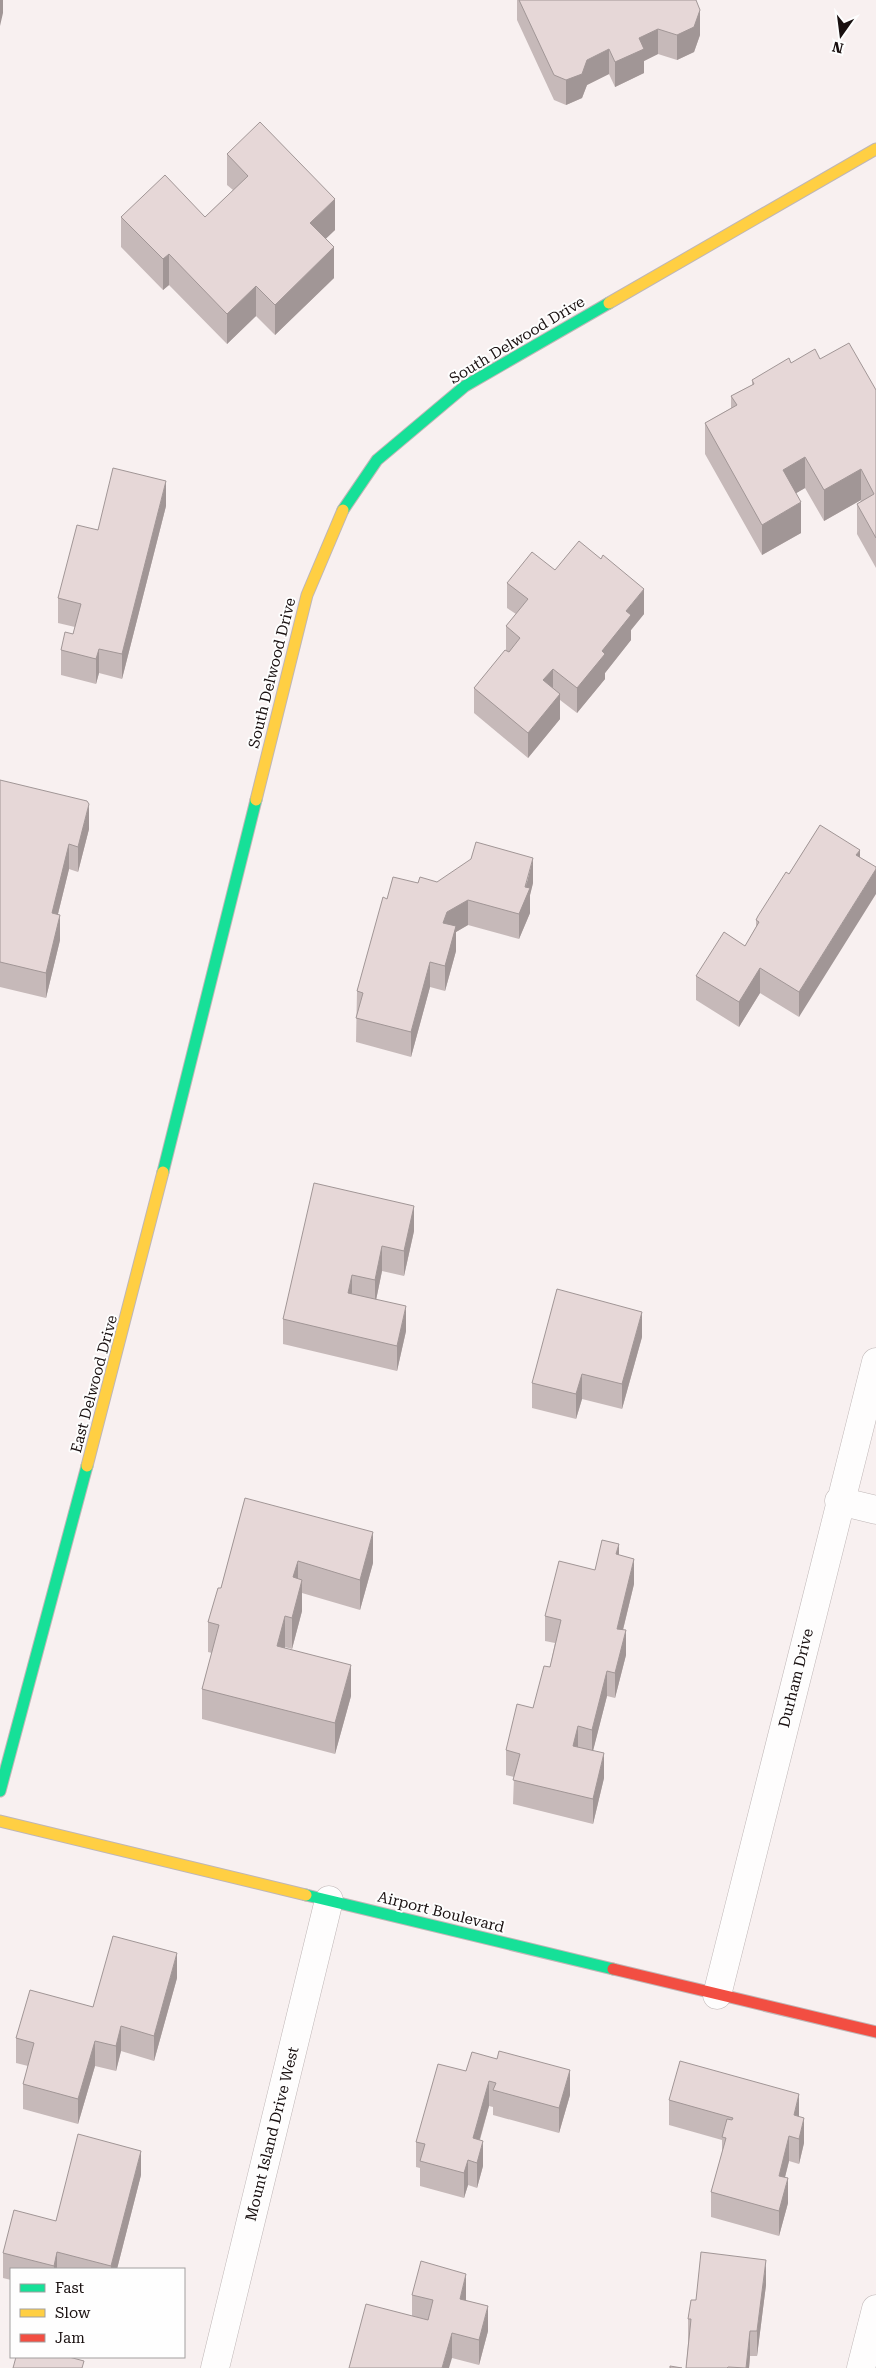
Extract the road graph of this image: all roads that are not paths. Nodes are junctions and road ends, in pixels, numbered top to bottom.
1 (876, 149) edge
2 (211, 984) joint
3 (876, 1362) edge
4 (839, 1501) junction
5 (876, 1510) edge
6 (0, 1791) edge
7 (0, 1821) edge
8 (328, 1900) junction
9 (717, 1995) junction
10 (876, 2032) edge
11 (876, 2309) edge
12 (215, 2368) edge
13 (861, 2368) edge

1 - 2 street, South Delwood Drive
2 - 6 street, East Delwood Drive
3 - 4 street, Durham Drive
4 - 5 street
4 - 9 street, Durham Drive
7 - 8 street, Airport Boulevard
8 - 9 street, Airport Boulevard
8 - 12 street, Mount Island Drive West
9 - 10 street, Airport Boulevard
11 - 13 street

